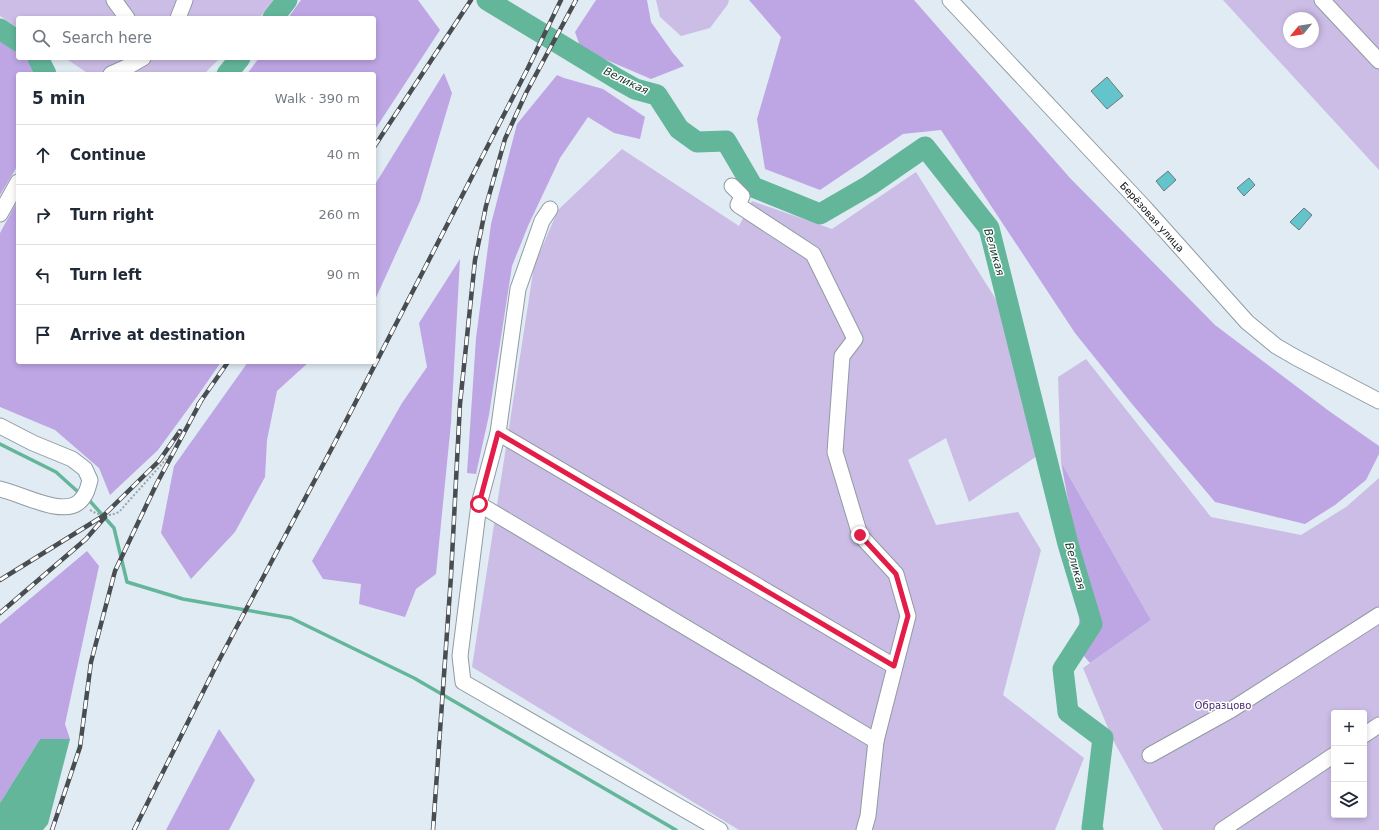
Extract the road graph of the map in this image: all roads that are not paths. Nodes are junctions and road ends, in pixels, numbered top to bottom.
1 (114, 0) edge
2 (185, 0) edge
3 (950, 0) edge
4 (1322, 0) edge
5 (126, 16) edge
6 (179, 16) edge
7 (140, 60) edge
8 (1379, 61) edge
9 (115, 72) edge
10 (16, 186) edge
11 (732, 186) dead end
12 (550, 209) dead end
13 (0, 214) edge
14 (1379, 401) edge
15 (0, 426) edge
16 (498, 433) junction
17 (0, 489) edge
18 (479, 504) junction
19 (1379, 615) edge
20 (894, 666) junction
21 (1379, 725) edge
22 (1367, 733) edge
23 (876, 741) junction
24 (1150, 755) dead end
25 (1331, 757) edge
26 (720, 830) edge
27 (864, 830) edge
28 (1222, 830) edge

1 - 5 street
2 - 6 street
3 - 14 street, Берёзовая улица
4 - 8 street
7 - 9 street
10 - 13 street
11 - 20 street
12 - 16 street
15 - 17 street
16 - 18 street
16 - 20 street
18 - 23 street
18 - 26 street
19 - 24 street
20 - 23 street
21 - 22 street
23 - 27 street
25 - 28 street

